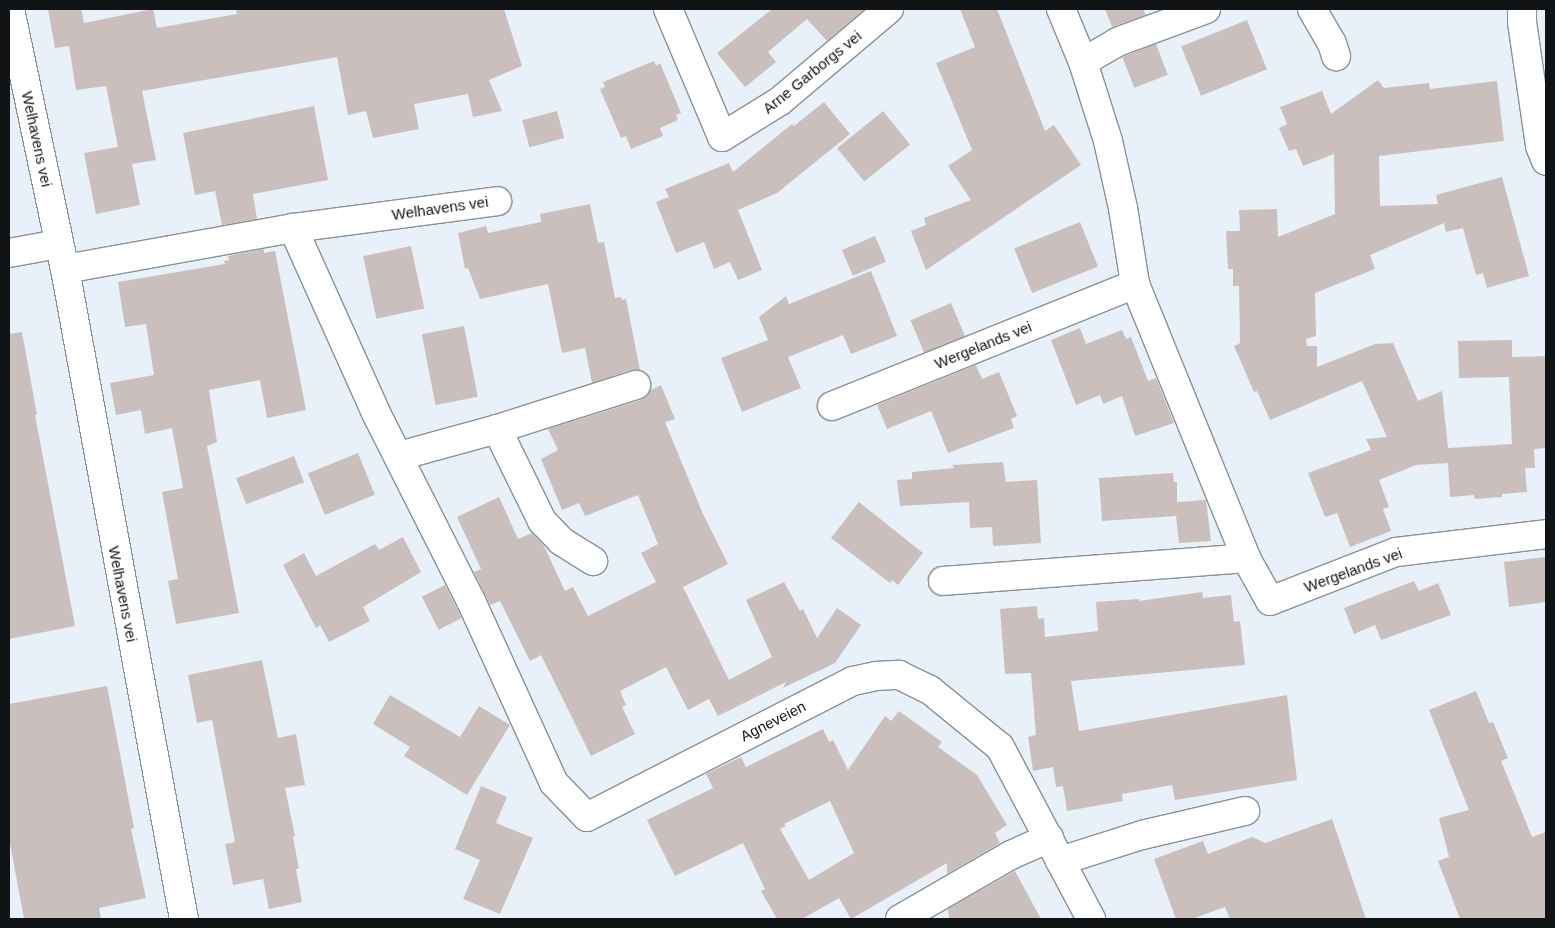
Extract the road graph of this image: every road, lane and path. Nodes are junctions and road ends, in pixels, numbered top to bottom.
1 (10, 9) edge
2 (668, 9) edge
3 (890, 9) edge
4 (1061, 9) edge
5 (1206, 9) edge
6 (1312, 9) edge
7 (1522, 9) edge
8 (1336, 56) dead end
9 (1083, 62) junction
10 (1546, 161) edge
11 (497, 200) dead end
12 (293, 228) junction
13 (9, 253) edge
14 (62, 257) junction
15 (1135, 284) junction
16 (636, 385) dead end
17 (832, 406) dead end
18 (497, 430) junction
19 (400, 456) junction
20 (1546, 534) edge
21 (1246, 558) junction
22 (593, 561) dead end
23 (943, 581) dead end
24 (1245, 811) dead end
25 (1055, 850) junction
26 (184, 919) edge
27 (900, 919) edge
28 (1091, 919) edge

1 - 14 street, Welhavens vei
2 - 3 street, Arne Garborgs vei
4 - 9 street, Wergelands vei
5 - 9 street
6 - 8 street
7 - 10 street
9 - 15 street, Wergelands vei
11 - 12 street, Welhavens vei
12 - 14 street, Welhavens vei
12 - 19 street
13 - 14 street
14 - 26 street, Welhavens vei
15 - 17 street, Wergelands vei
15 - 21 street, Wergelands vei
16 - 18 street
18 - 19 street
18 - 22 street
19 - 25 street, Agneveien
20 - 21 street, Wergelands vei
21 - 23 street
24 - 25 street
25 - 27 street
25 - 28 street, Agneveien

